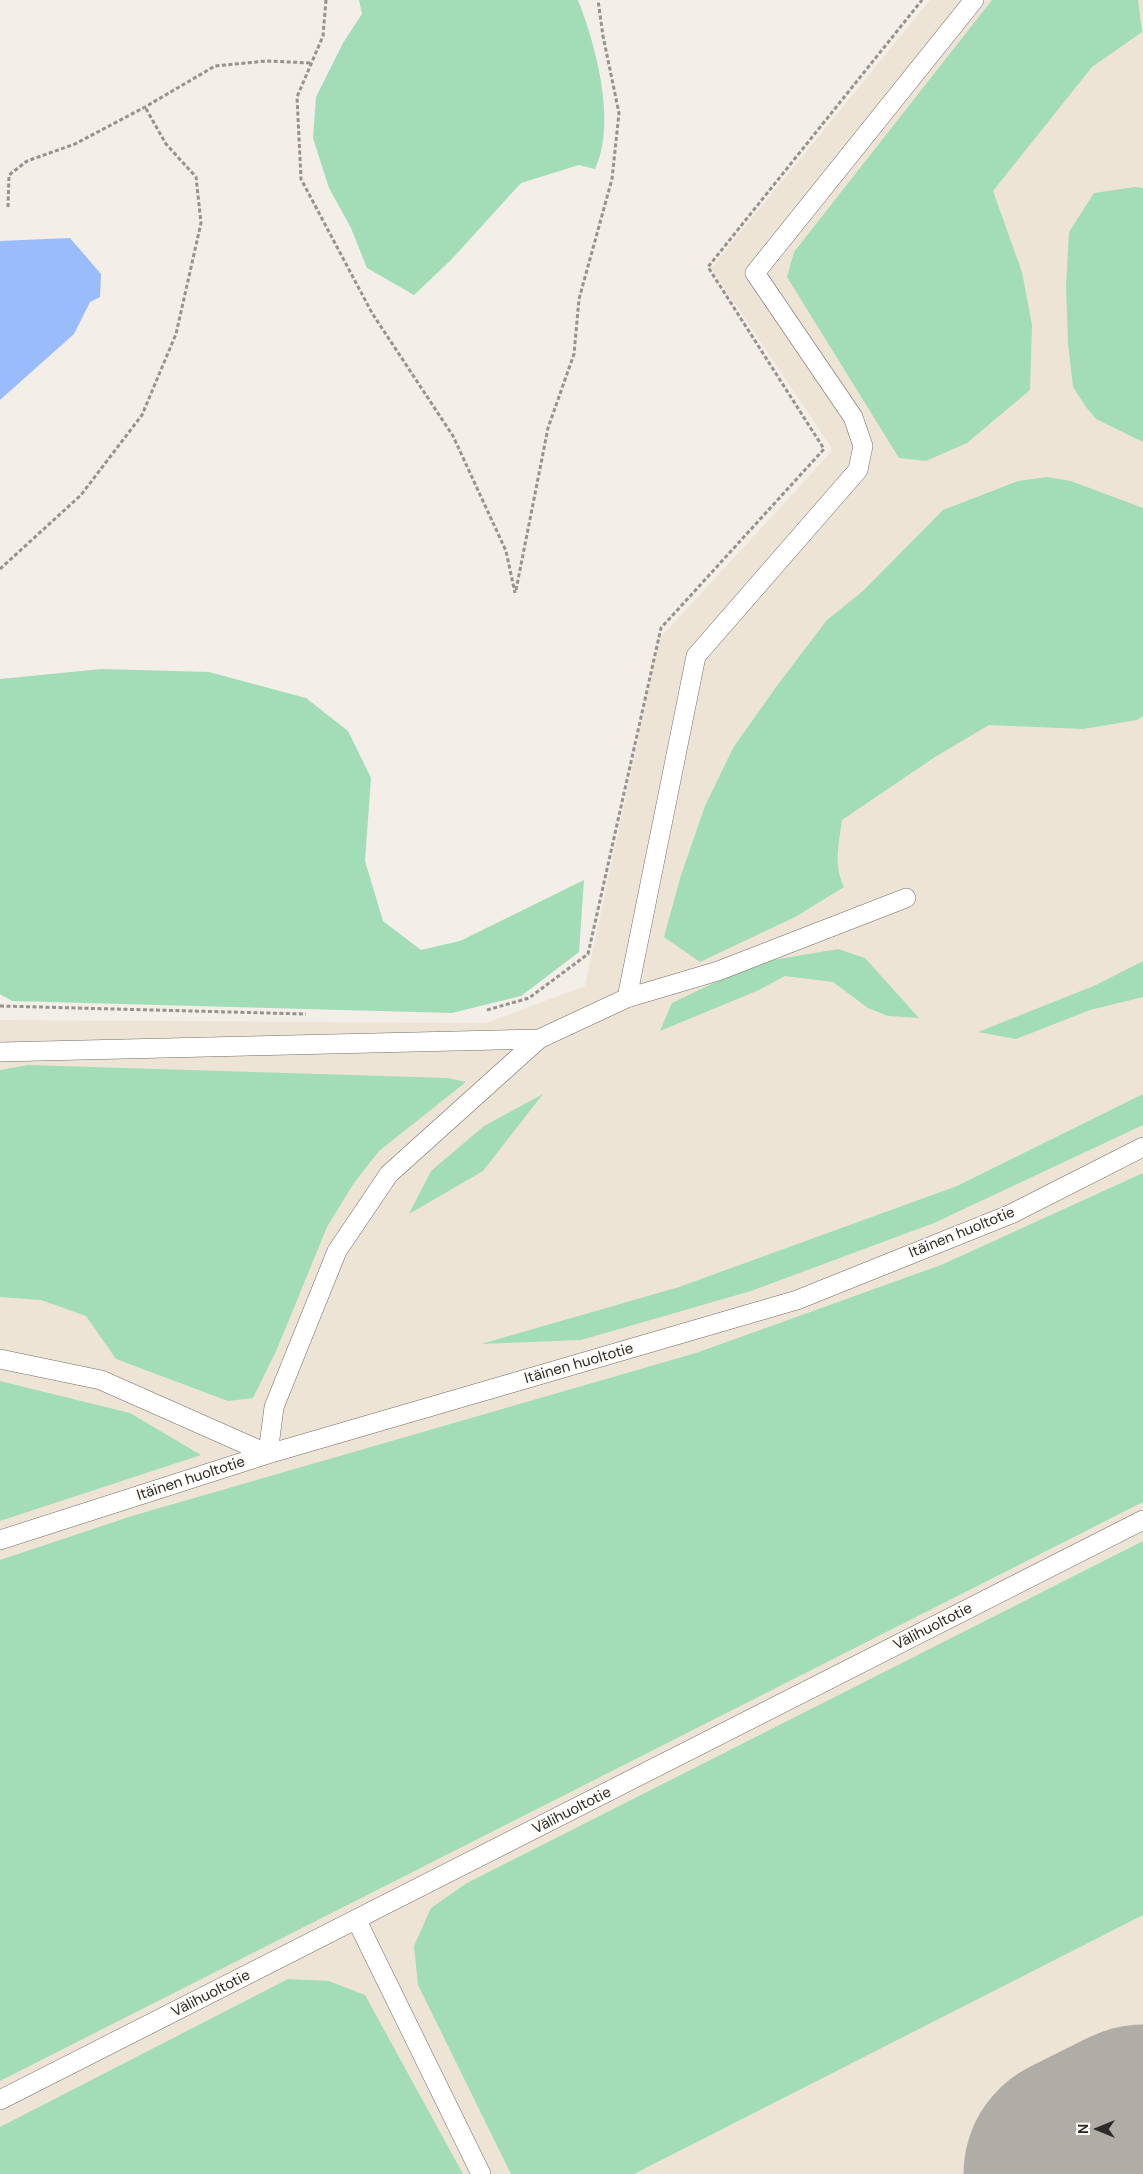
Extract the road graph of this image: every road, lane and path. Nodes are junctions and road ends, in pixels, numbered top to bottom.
1 (326, 0) edge
2 (598, 0) edge
3 (922, 0) edge
4 (974, 0) edge
5 (311, 63) junction
6 (145, 107) junction
7 (8, 207) dead end
8 (0, 569) edge
9 (906, 898) dead end
10 (627, 998) junction
11 (0, 1006) edge
12 (485, 1011) dead end
13 (309, 1014) dead end
14 (539, 1039) junction
15 (0, 1052) edge
16 (1143, 1147) edge
17 (0, 1359) edge
18 (268, 1454) junction
19 (1143, 1520) edge
20 (0, 1540) edge
21 (357, 1921) junction
22 (0, 2100) edge
23 (481, 2174) edge

1 - 5 path
2 - 5 path
3 - 12 path
4 - 10 lane
5 - 6 path
6 - 7 path
6 - 8 path
9 - 10 lane
10 - 14 lane
11 - 13 path
14 - 15 lane
14 - 18 lane
16 - 18 lane, Itäinen huoltotie
17 - 18 lane
18 - 20 lane, Itäinen huoltotie
19 - 21 lane, Välihuoltotie
21 - 22 lane, Välihuoltotie
21 - 23 lane

